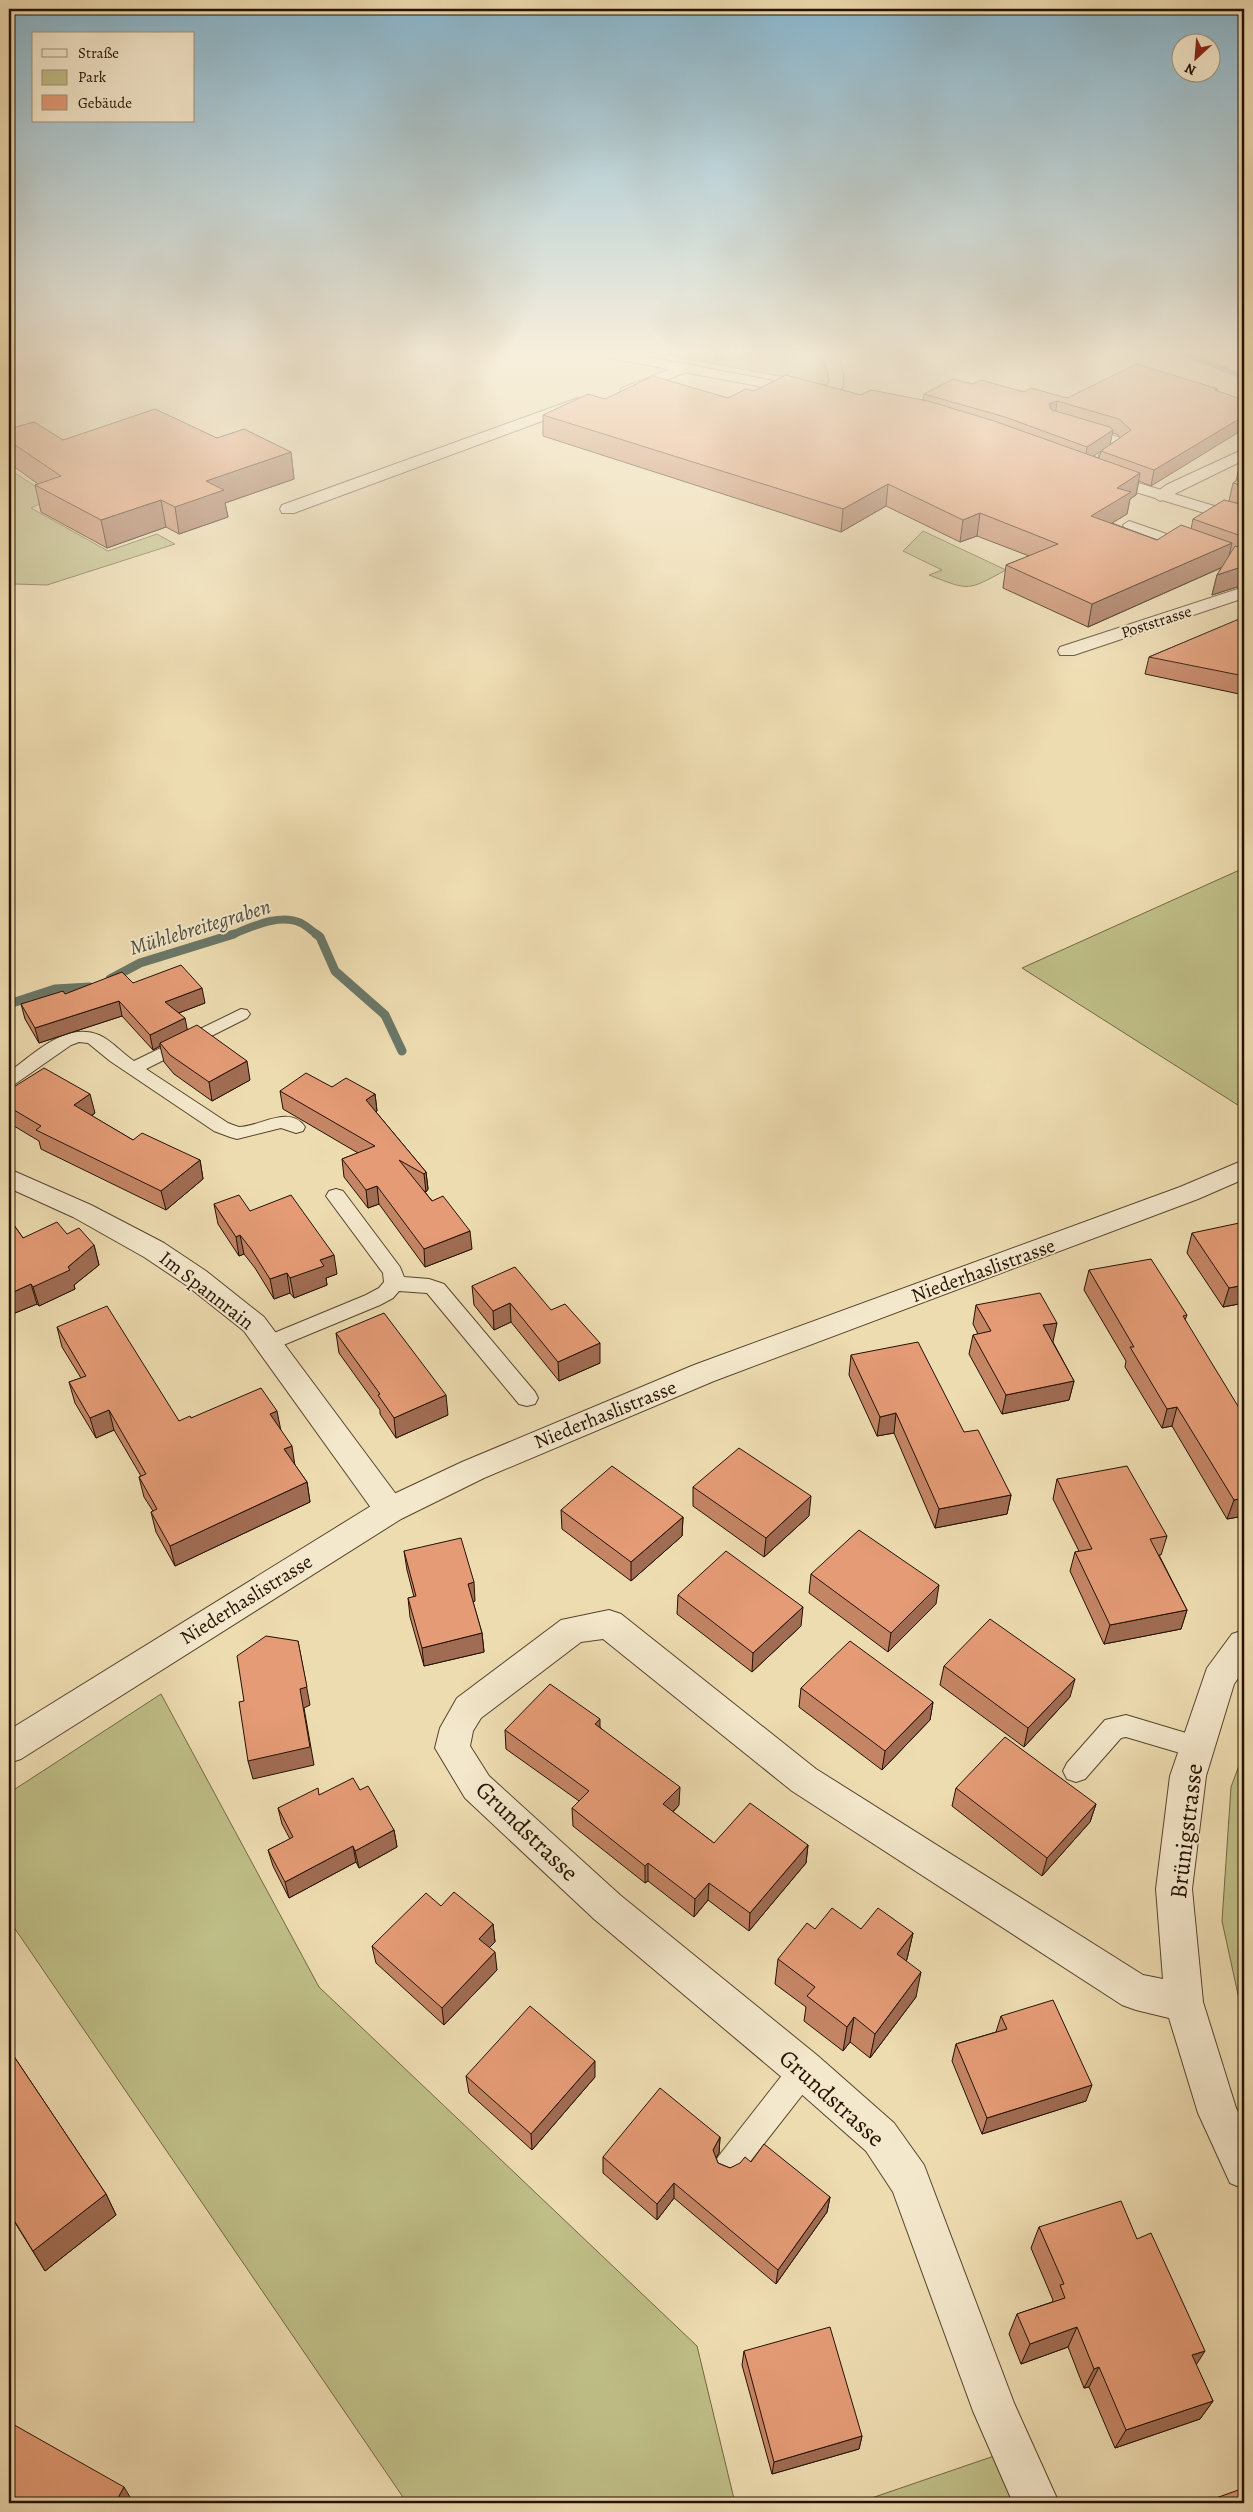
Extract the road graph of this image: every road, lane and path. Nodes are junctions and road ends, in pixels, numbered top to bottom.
1 (389, 471) edge
2 (1097, 471) edge
3 (1208, 471) edge
4 (1160, 496) junction
5 (288, 509) dead end
6 (1244, 520) edge
7 (1129, 525) dead end
8 (1200, 550) edge
9 (1244, 592) edge
10 (1067, 651) dead end
11 (240, 1014) dead end
12 (133, 1068) junction
13 (9, 1080) edge
14 (296, 1127) dead end
15 (1244, 1169) edge
16 (9, 1178) edge
17 (336, 1196) dead end
18 (394, 1282) junction
19 (269, 1343) junction
20 (527, 1398) dead end
21 (390, 1510) junction
22 (1244, 1644) edge
23 (1197, 1747) junction
24 (9, 1748) edge
25 (1076, 1771) dead end
26 (1184, 2002) junction
27 (804, 2070) junction
28 (728, 2167) edge
29 (1244, 2169) edge
30 (1036, 2503) edge

1 - 5 street
2 - 4 street
3 - 4 street
4 - 6 street
7 - 8 lane
9 - 10 street, Poststrasse
11 - 12 lane
12 - 13 lane
12 - 14 lane
15 - 21 street, Niederhaslistrasse
16 - 19 street, Im Spannrain
17 - 18 lane
18 - 19 lane
18 - 20 lane
19 - 21 street, Im Spannrain
21 - 24 street, Niederhaslistrasse
22 - 23 street, Brünigstrasse
23 - 25 lane
23 - 26 street, Brünigstrasse
26 - 27 street, Grundstrasse
26 - 29 street, Brünigstrasse
27 - 28 lane
27 - 30 street, Grundstrasse

